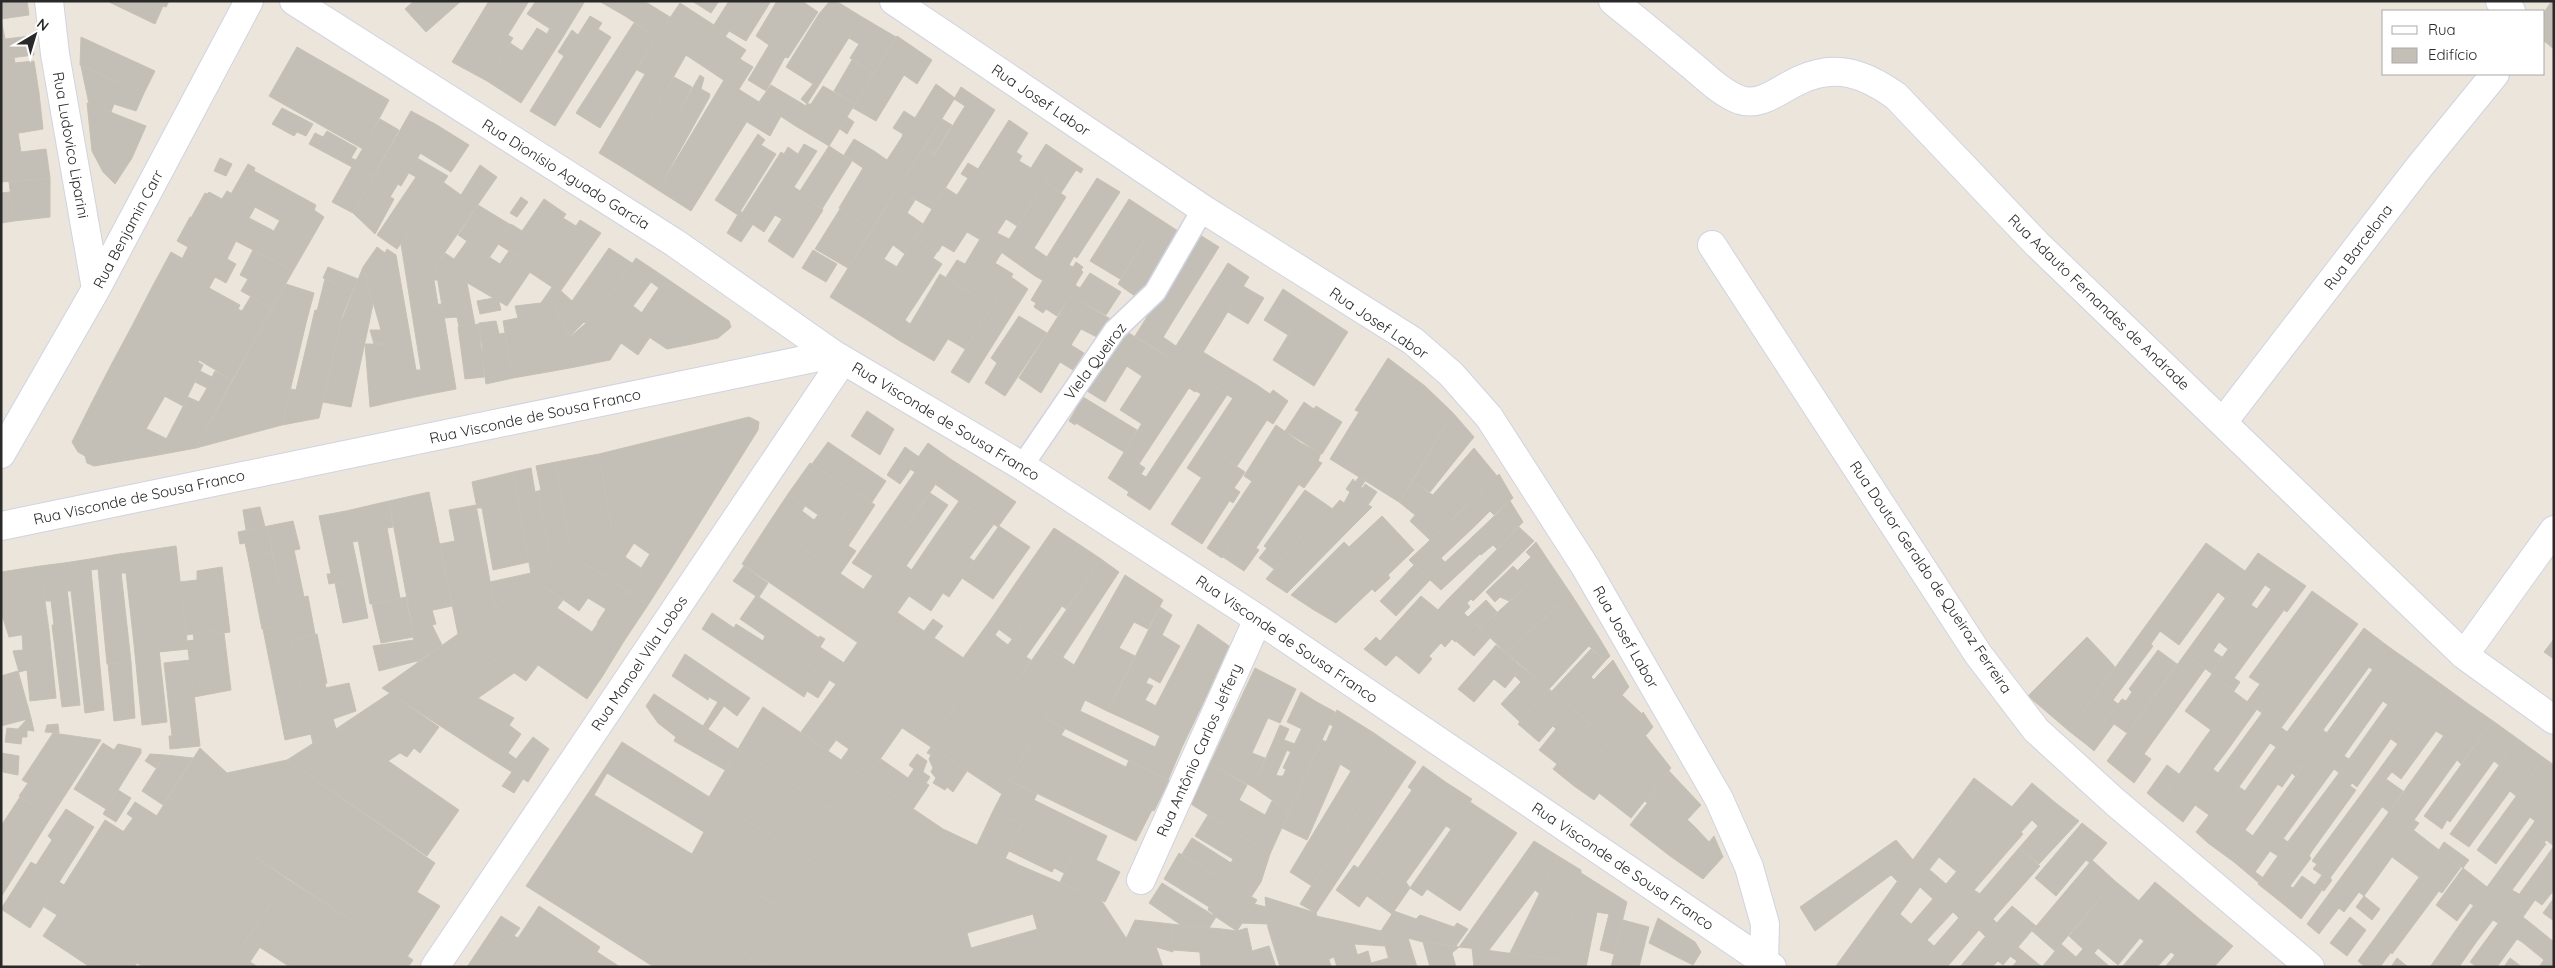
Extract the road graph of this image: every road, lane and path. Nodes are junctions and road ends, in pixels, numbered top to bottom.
1 (49, 1) edge
2 (249, 1) edge
3 (294, 1) edge
4 (894, 1) edge
5 (1613, 1) edge
6 (2500, 1) edge
7 (2510, 10) edge
8 (2494, 75) edge
9 (1203, 209) junction
10 (1712, 245) dead end
11 (96, 288) junction
12 (838, 357) junction
13 (2223, 422) junction
14 (1, 454) edge
15 (1022, 466) junction
16 (1, 526) edge
17 (2554, 530) edge
18 (1258, 619) junction
19 (2464, 655) junction
20 (2554, 720) edge
21 (1141, 880) dead end
22 (1766, 965) edge
23 (435, 967) edge
24 (2310, 967) edge

1 - 11 street, Rua Ludovico Liparini
2 - 11 street, Rua Benjamin Carr
3 - 12 street, Rua Dionísio Aguado Garcia
4 - 9 street, Rua Josef Labor
5 - 13 street, Rua Adauto Fernandes de Andrade
6 - 7 street
8 - 13 street, Rua Barcelona
9 - 15 lane, Viela Queiroz
9 - 22 street, Rua Josef Labor
10 - 24 street, Rua Doutor Geraldo de Queiroz Ferreira
11 - 14 street, Rua Benjamin Carr
12 - 15 street, Rua Visconde de Sousa Franco
12 - 16 street, Rua Visconde de Sousa Franco
12 - 23 street, Rua Manoel Vila Lobos
13 - 19 street, Rua Adauto Fernandes de Andrade
15 - 18 street, Rua Visconde de Sousa Franco
17 - 19 street
18 - 21 street, Rua Antônio Carlos Jeffery
18 - 22 street, Rua Visconde de Sousa Franco
19 - 20 street, Rua Adauto Fernandes de Andrade

